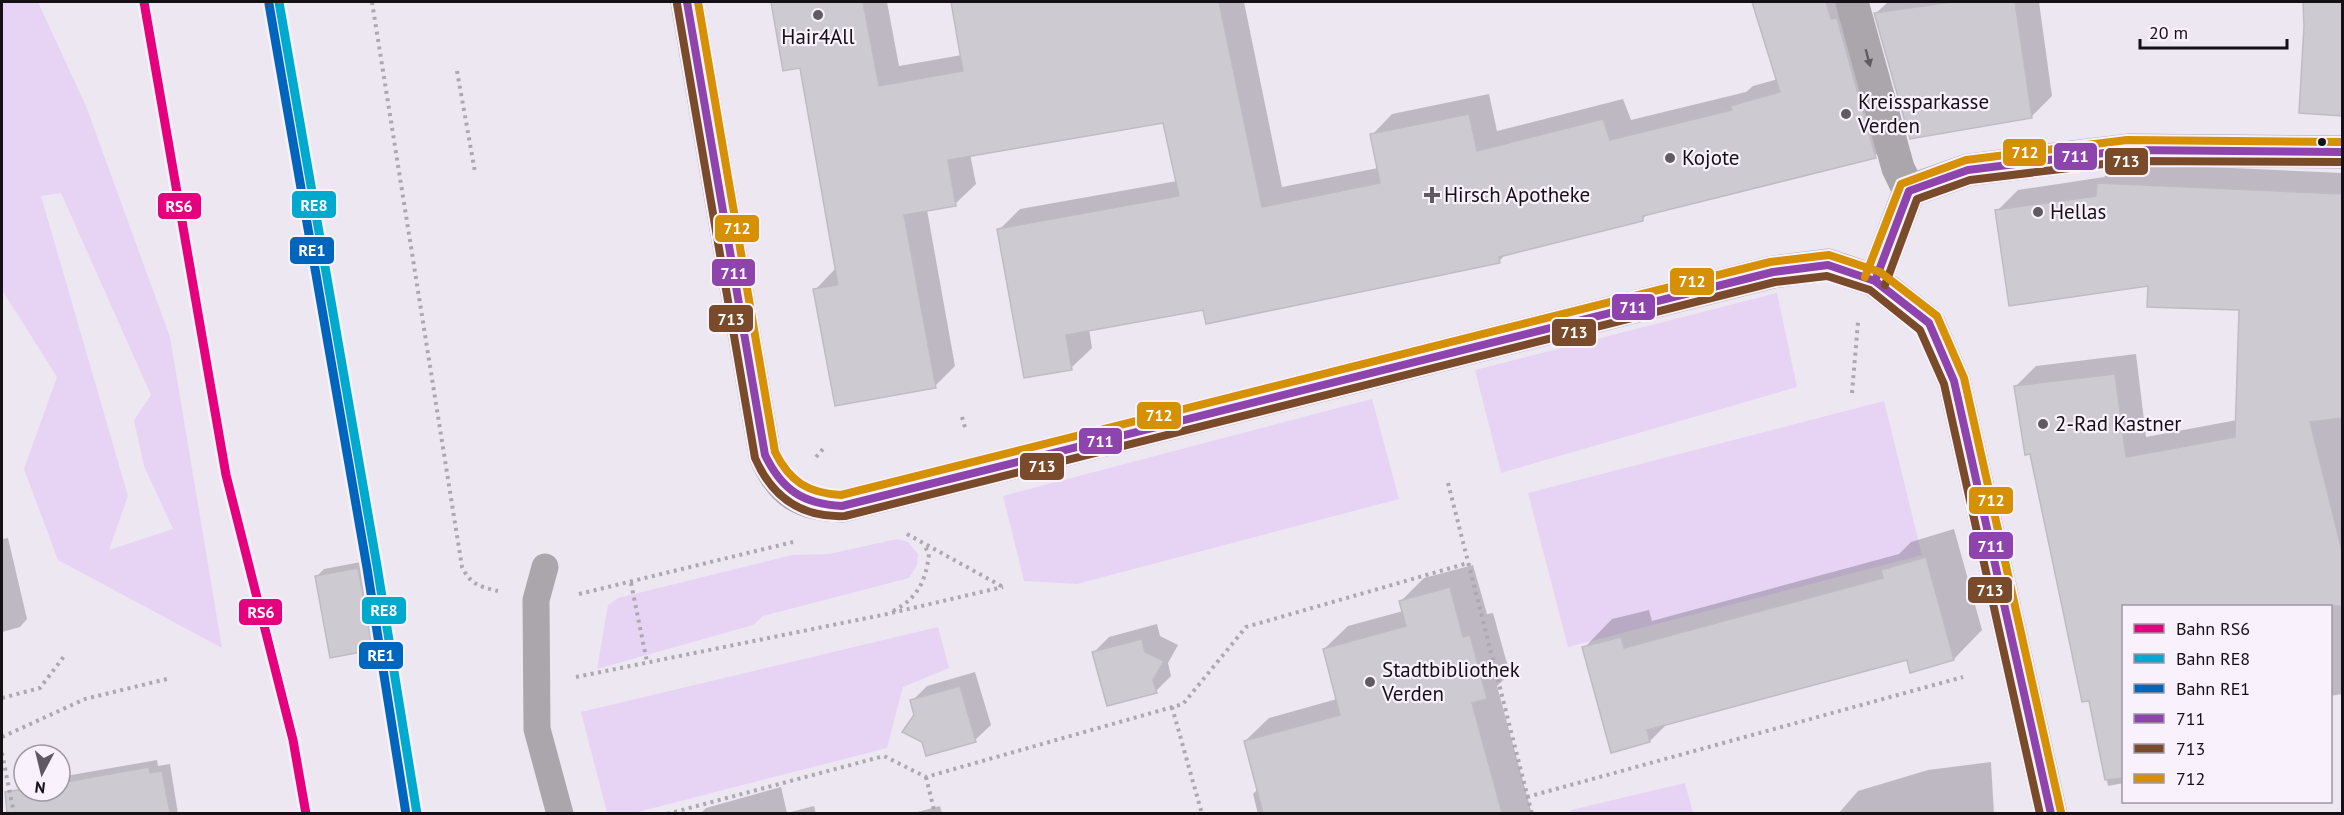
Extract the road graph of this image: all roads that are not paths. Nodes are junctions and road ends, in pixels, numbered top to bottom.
1 (687, 2) edge
2 (1852, 2) edge
3 (2343, 152) edge
4 (1909, 191) junction
5 (1875, 281) junction
6 (545, 567) dead end
7 (560, 813) edge
8 (2051, 813) edge

1 - 5 street
2 -> 4 street
3 - 4 street
4 - 5 street
5 - 8 street
6 - 7 lane

